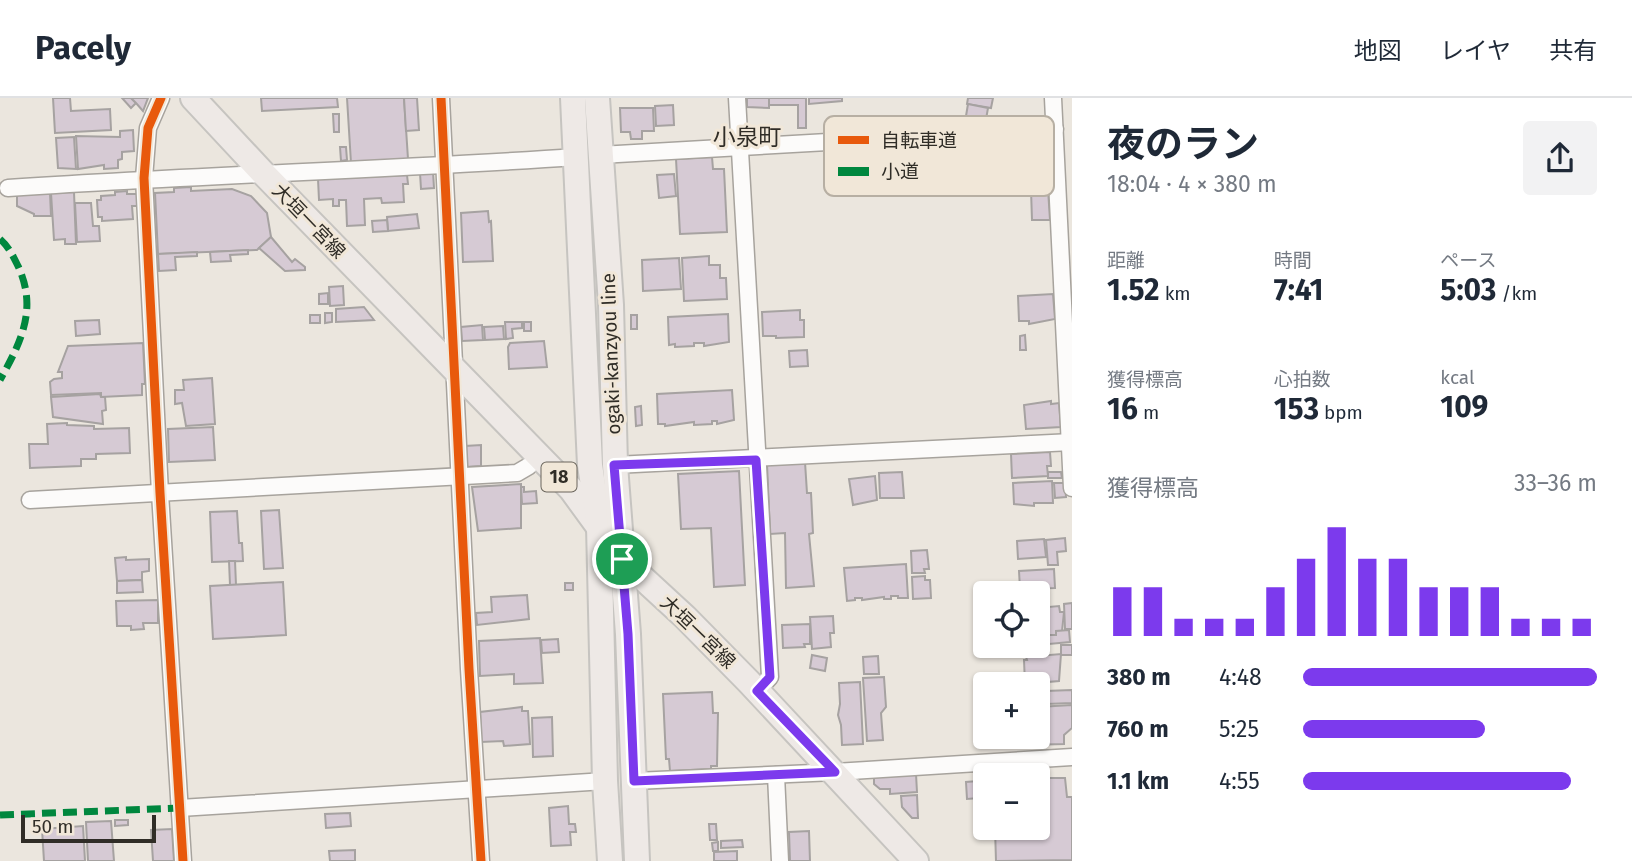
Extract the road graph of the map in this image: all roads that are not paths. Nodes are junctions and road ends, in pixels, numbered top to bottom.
1 (161, 98) edge
2 (194, 98) edge
3 (441, 98) edge
4 (573, 98) edge
5 (597, 98) edge
6 (737, 98) edge
7 (1053, 98) edge
8 (1055, 129) joint
9 (824, 144) edge
10 (740, 149) junction
11 (588, 156) junction
12 (1064, 160) edge
13 (445, 167) junction
14 (262, 173) junction
15 (144, 178) junction
16 (8, 188) dead end
17 (456, 372) junction
18 (1071, 442) edge
19 (538, 456) junction
20 (756, 460) junction
21 (614, 465) junction
22 (460, 477) junction
23 (1072, 488) edge
24 (160, 493) junction
25 (30, 500) dead end
26 (599, 526) junction
27 (622, 559) junction
28 (757, 691) junction
29 (1072, 757) edge
30 (835, 772) junction
31 (776, 775) junction
32 (605, 781) junction
33 (634, 781) junction
34 (477, 789) junction
35 (180, 808) junction
36 (183, 861) edge
37 (481, 861) edge
38 (610, 861) edge
39 (637, 861) edge
40 (780, 861) edge
41 (916, 861) edge

1 - 15 street
2 - 14 main road, 大垣一宮線 / 18
3 - 13 street
4 - 11 main road, ogaki-kanzyou line
5 - 11 main road, ogaki-kanzyou line
6 - 10 street
7 - 8 street
8 - 12 street
9 - 10 street
10 - 11 street
10 - 20 street
11 - 13 street
11 - 21 main road, ogaki-kanzyou line
11 - 26 main road, ogaki-kanzyou line
12 - 18 street
13 - 14 street
13 - 17 street
14 - 15 street
14 - 17 main road, 大垣一宮線 / 18
15 - 16 street
15 - 24 street
17 - 19 main road, 大垣一宮線 / 18
17 - 22 street
18 - 20 street
18 - 23 street
19 - 22 street
19 - 26 main road, 大垣一宮線 / 18
20 - 21 street
20 - 28 street
21 - 27 main road, ogaki-kanzyou line
22 - 24 street
22 - 34 street
24 - 25 street
24 - 35 street
26 - 27 main road, 大垣一宮線 / 18
26 - 32 main road, ogaki-kanzyou line
27 - 28 main road, 大垣一宮線 / 18
27 - 33 main road, ogaki-kanzyou line
28 - 30 main road, 大垣一宮線 / 18
29 - 30 street
30 - 31 street
30 - 41 main road, 大垣一宮線 / 18
31 - 33 street
31 - 40 street
32 - 34 street
32 - 38 main road, ogaki-kanzyou line
33 - 39 main road, ogaki-kanzyou line
34 - 35 street
34 - 37 street
35 - 36 street

